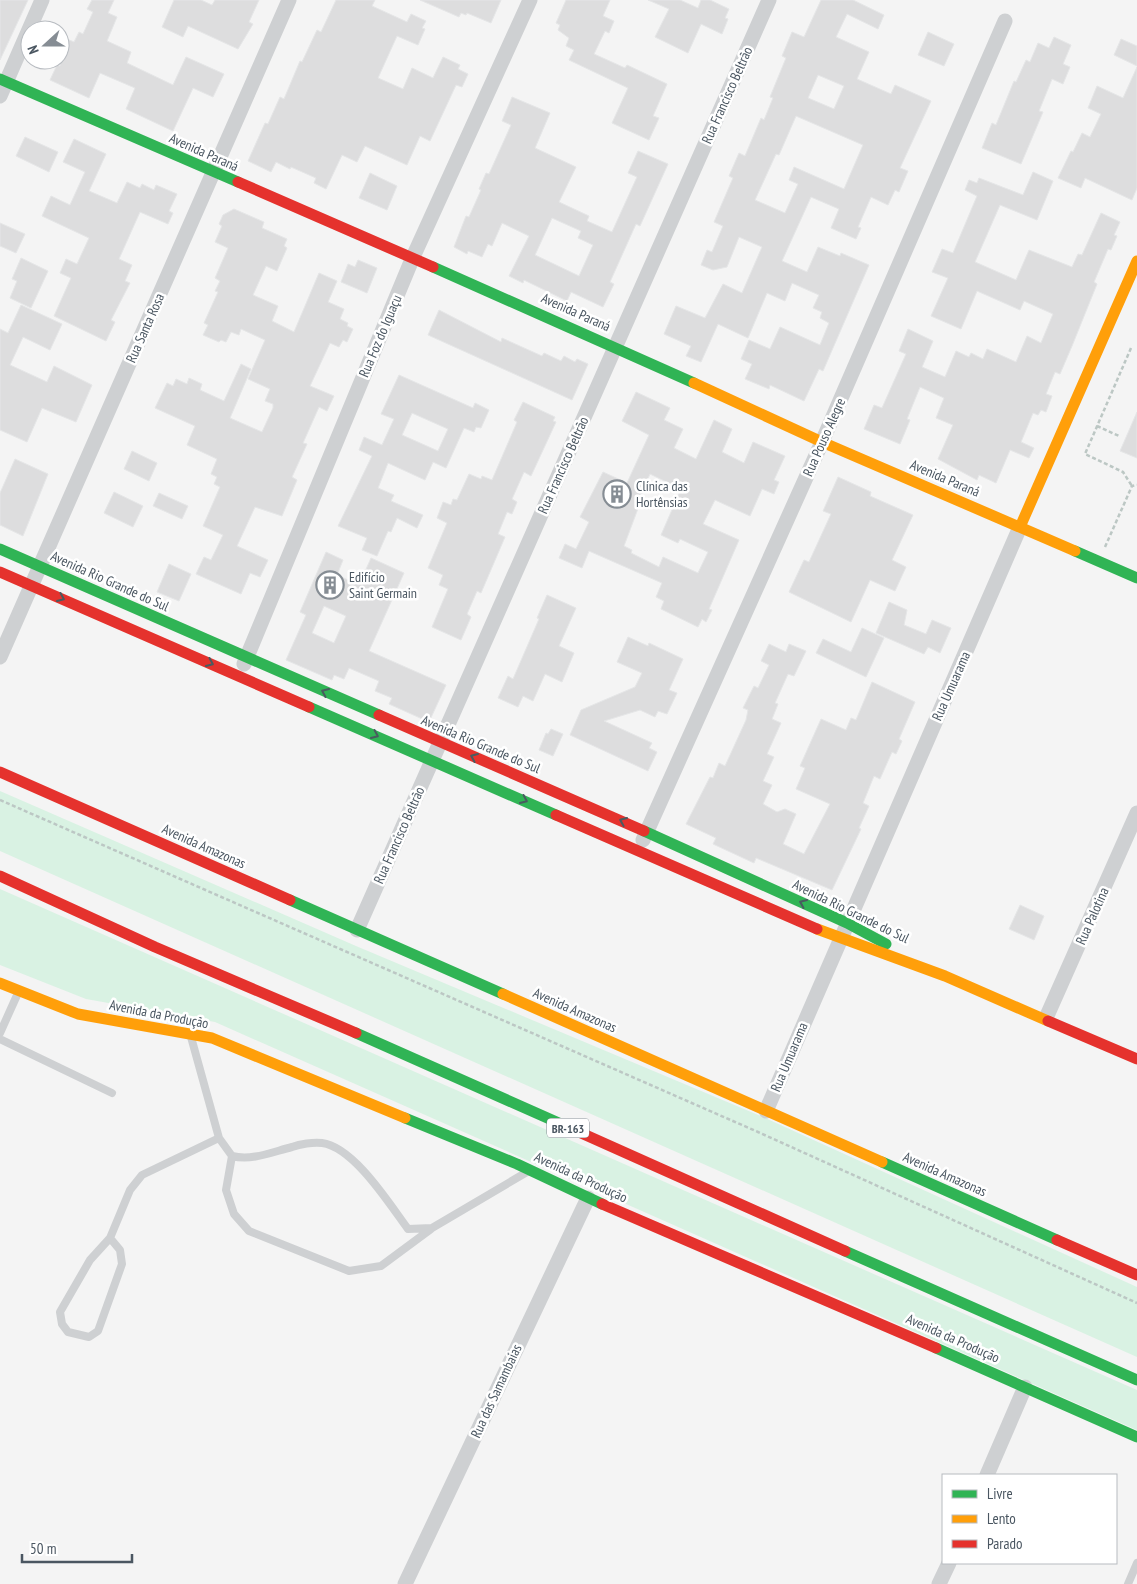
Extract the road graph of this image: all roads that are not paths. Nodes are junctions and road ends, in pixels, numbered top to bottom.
1 (42, 0) edge
2 (289, 0) edge
3 (530, 0) edge
4 (769, 0) edge
5 (1005, 21) dead end
6 (2, 85) edge
7 (213, 172) junction
8 (413, 258) junction
9 (1137, 261) edge
10 (615, 346) junction
11 (822, 442) junction
12 (1020, 527) junction
13 (0, 549) edge
14 (40, 567) junction
15 (0, 572) edge
16 (1137, 578) edge
17 (31, 586) junction
18 (0, 657) edge
19 (247, 658) junction
20 (239, 676) junction
21 (440, 742) junction
22 (432, 760) junction
23 (0, 772) edge
24 (1137, 813) edge
25 (647, 832) junction
26 (639, 851) junction
27 (0, 876) edge
28 (847, 923) junction
29 (357, 930) junction
30 (839, 938) junction
31 (945, 976) junction
32 (0, 983) edge
33 (19, 991) junction
34 (1046, 1018) junction
35 (0, 1033) edge
36 (189, 1033) junction
37 (0, 1039) edge
38 (1137, 1059) edge
39 (112, 1093) dead end
40 (766, 1111) junction
41 (219, 1138) junction
42 (232, 1156) junction
43 (530, 1170) junction
44 (588, 1198) junction
45 (432, 1228) junction
46 (110, 1238) junction
47 (1137, 1275) edge
48 (1137, 1380) edge
49 (1025, 1386) junction
50 (1137, 1438) edge
51 (987, 1474) edge
52 (1137, 1563) edge
53 (949, 1564) edge
54 (405, 1584) edge
55 (940, 1584) edge
56 (1128, 1584) edge

1 - 6 street
2 - 7 street, Rua Santa Rosa
3 - 8 street, Rua Foz do Iguaçu
4 - 10 street, Rua Francisco Beltrão
5 - 11 street, Rua Pouso Alegre
6 - 7 main road, Avenida Paraná
7 - 8 main road, Avenida Paraná
7 - 14 street, Rua Santa Rosa
8 - 10 main road, Avenida Paraná
8 - 19 street, Rua Foz do Iguaçu
9 - 12 main road, Rua Umuarama
10 - 11 main road, Avenida Paraná
10 - 21 street, Rua Francisco Beltrão
11 - 12 main road, Avenida Paraná
11 - 25 street, Rua Pouso Alegre
12 - 16 main road, Avenida Paraná
12 - 28 street, Rua Umuarama
13 - 14 main road, Avenida Rio Grande do Sul
14 - 17 street, Rua Santa Rosa
14 - 19 main road, Avenida Rio Grande do Sul
15 - 17 main road, Avenida Rio Grande do Sul
17 - 18 street, Rua Santa Rosa
17 -> 20 main road, Avenida Rio Grande do Sul
19 - 20 street, Rua Foz do Iguaçu
21 -> 19 main road, Avenida Rio Grande do Sul
20 -> 22 main road, Avenida Rio Grande do Sul
21 - 22 street, Rua Francisco Beltrão
25 -> 21 main road, Avenida Rio Grande do Sul
22 -> 26 main road, Avenida Rio Grande do Sul
22 - 29 street, Rua Francisco Beltrão
23 - 29 main road, Avenida Amazonas
24 - 34 street, Rua Palotina
25 - 26 street, Rua Pouso Alegre
28 -> 25 main road, Avenida Rio Grande do Sul
26 - 30 main road, Avenida Rio Grande do Sul
27 - 48 main road, BR-163
28 - 30 street, Rua Umuarama
28 - 31 main road, Avenida Rio Grande do Sul
29 - 40 main road, Avenida Amazonas
30 - 31 main road, Avenida Rio Grande do Sul
30 - 40 street, Rua Umuarama
31 - 34 main road, Avenida Rio Grande do Sul
32 - 33 main road, Avenida da Produção
33 - 35 lane
33 - 36 main road, Avenida da Produção
34 - 38 main road, Avenida Rio Grande do Sul
36 - 41 lane
36 - 43 main road, Avenida da Produção
37 - 39 lane
40 - 47 main road, Avenida Amazonas
41 - 42 lane
41 - 46 lane
42 - 45 lane
42 - 45 lane
43 - 44 main road, Avenida da Produção
43 - 45 lane
44 - 49 main road, Avenida da Produção
44 - 54 street, Rua das Samambaias
46 - 46 lane
49 - 50 main road, Avenida da Produção
49 - 51 street
52 - 56 lane
53 - 55 street

